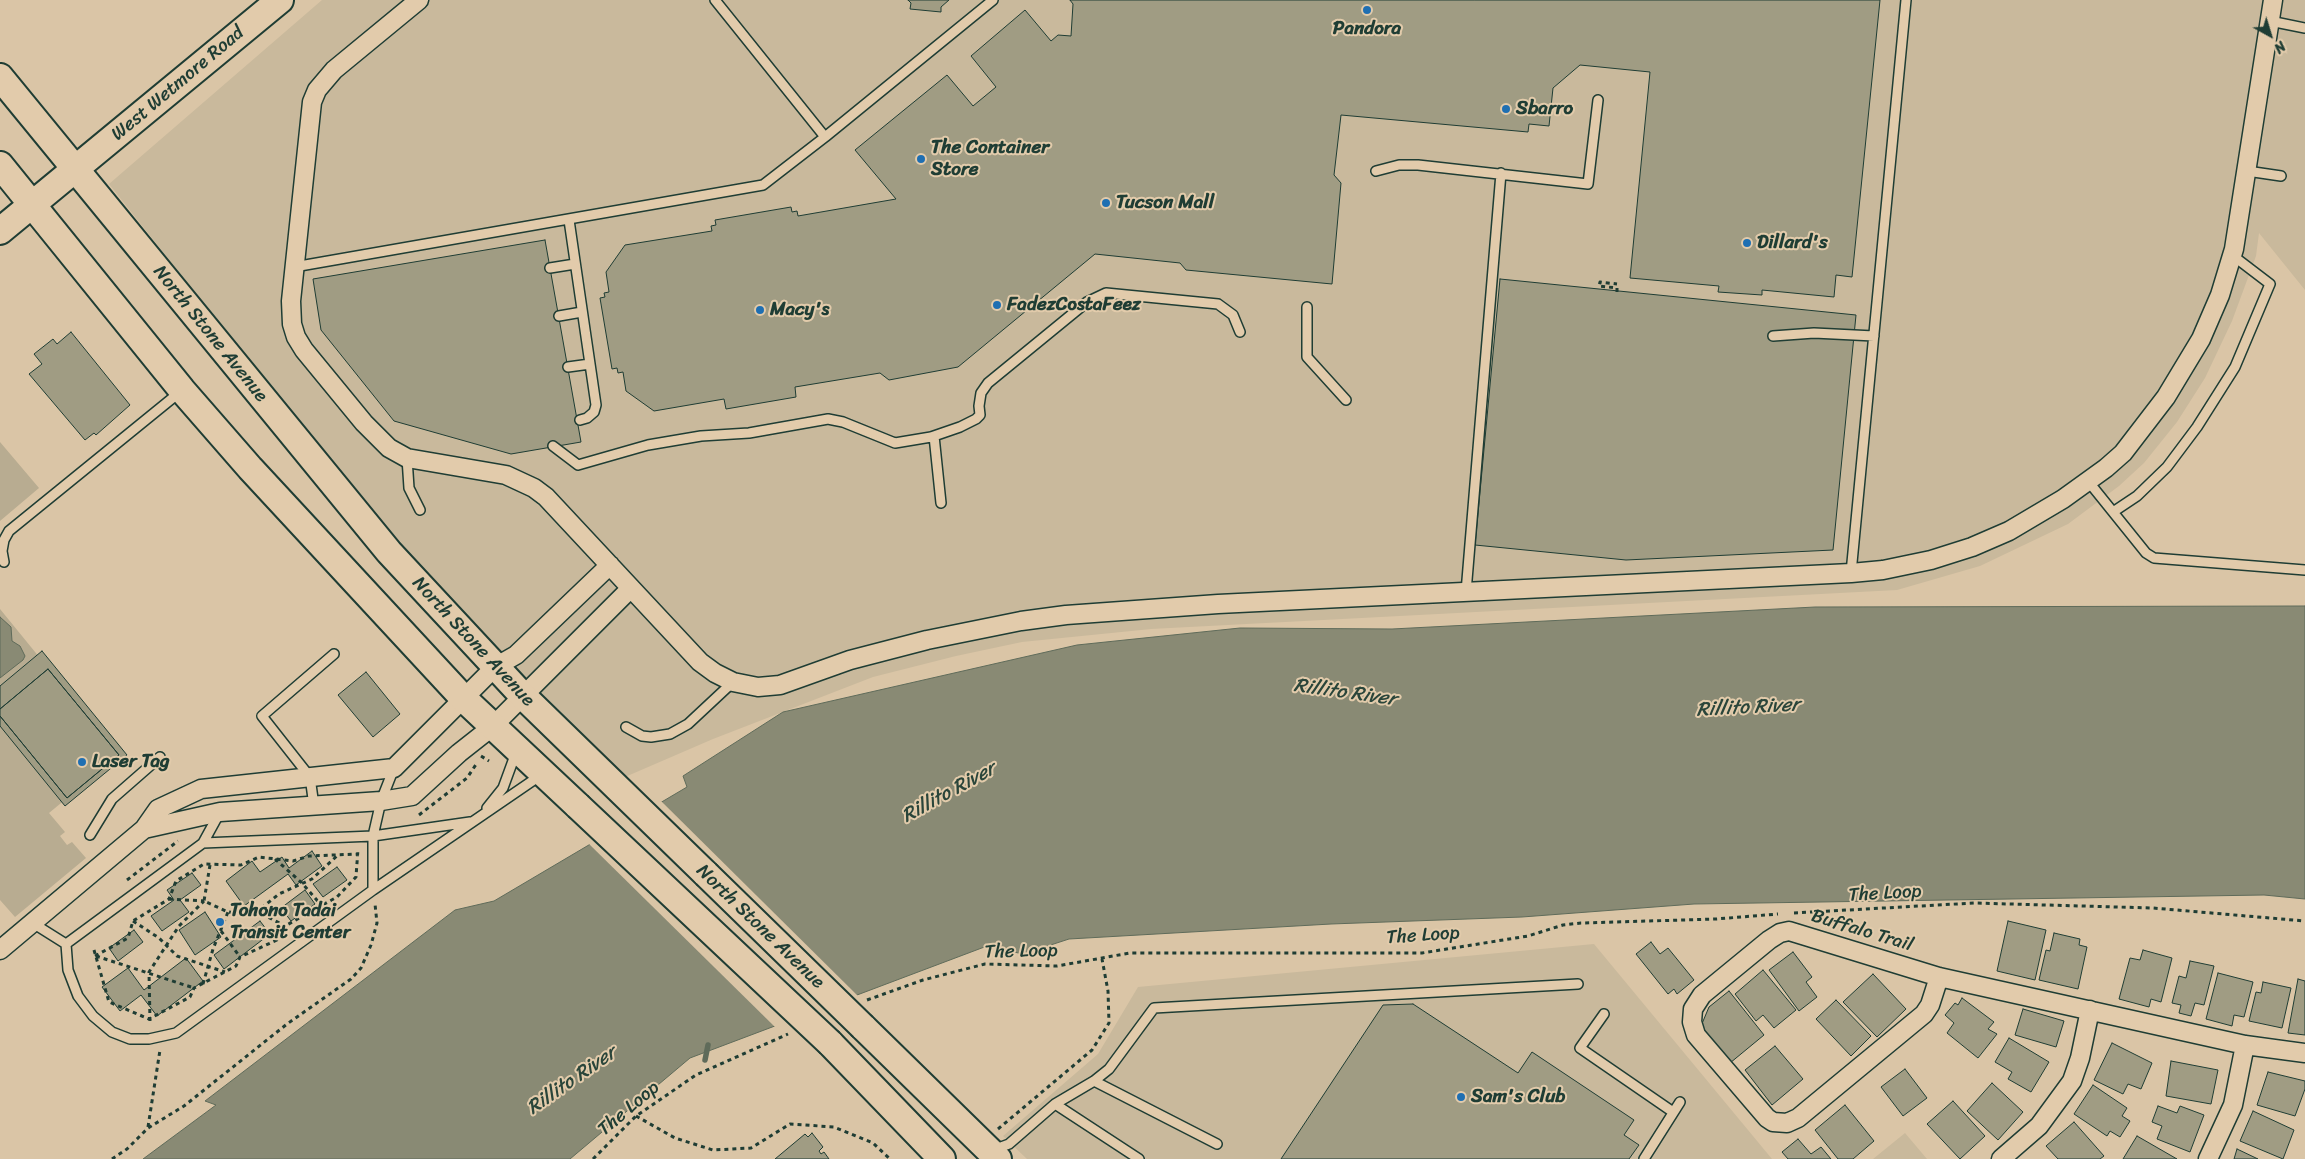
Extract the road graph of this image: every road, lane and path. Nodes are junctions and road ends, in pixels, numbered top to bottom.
1 (280, 0) edge
2 (419, 0) edge
3 (715, 0) edge
4 (993, 0) edge
5 (1906, 0) edge
6 (2273, 0) edge
7 (2270, 21) junction
8 (2305, 28) edge
9 (0, 77) edge
10 (1598, 100) dead end
11 (825, 137) junction
12 (0, 165) edge
13 (76, 169) junction
14 (1376, 171) dead end
15 (2247, 171) junction
16 (1502, 173) junction
17 (2281, 176) dead end
18 (32, 204) junction
19 (569, 220) junction
20 (0, 231) edge
21 (2232, 255) junction
22 (575, 264) junction
23 (294, 267) junction
24 (550, 268) dead end
25 (1617, 284) dead end
26 (1617, 292) dead end
27 (1307, 307) dead end
28 (582, 312) junction
29 (559, 316) dead end
30 (1240, 332) dead end
31 (1772, 336) dead end
32 (1874, 336) junction
33 (590, 364) junction
34 (568, 367) dead end
35 (182, 390) junction
36 (1346, 400) dead end
37 (580, 420) dead end
38 (934, 436) junction
39 (554, 446) dead end
40 (407, 458) junction
41 (2088, 481) junction
42 (941, 503) dead end
43 (420, 510) dead end
44 (2113, 512) junction
45 (4, 562) dead end
46 (610, 565) junction
47 (2305, 570) edge
48 (1851, 573) junction
49 (631, 588) junction
50 (1466, 592) junction
51 (334, 654) dead end
52 (496, 667) junction
53 (733, 682) junction
54 (523, 696) junction
55 (464, 699) junction
56 (626, 727) dead end
57 (502, 736) junction
58 (160, 757) dead end
59 (489, 761) dead end
60 (394, 768) junction
61 (543, 774) junction
62 (310, 777) junction
63 (381, 801) junction
64 (314, 806) junction
65 (220, 812) junction
66 (481, 816) junction
67 (415, 817) dead end
68 (472, 822) junction
69 (144, 830) junction
70 (90, 835) dead end
71 (373, 836) junction
72 (180, 839) dead end
73 (202, 843) junction
74 (359, 846) dead end
75 (357, 854) junction
76 (364, 854) dead end
77 (339, 855) junction
78 (274, 859) junction
79 (210, 864) junction
80 (302, 883) junction
81 (122, 884) dead end
82 (373, 890) junction
83 (169, 900) junction
84 (204, 901) junction
85 (375, 903) dead end
86 (322, 906) junction
87 (228, 912) junction
88 (257, 915) junction
89 (133, 921) junction
90 (2305, 921) edge
91 (31, 922) junction
92 (285, 926) junction
93 (221, 930) junction
94 (66, 944) junction
95 (168, 946) junction
96 (0, 950) edge
97 (94, 950) dead end
98 (95, 956) junction
99 (240, 957) junction
100 (1102, 959) junction
101 (208, 966) junction
102 (149, 972) junction
103 (225, 972) junction
104 (1939, 977) junction
105 (203, 984) junction
106 (1578, 984) dead end
107 (194, 988) junction
108 (2090, 1010) junction
109 (862, 1014) junction
110 (1604, 1014) dead end
111 (149, 1019) junction
112 (152, 1026) dead end
113 (790, 1033) dead end
114 (2246, 1045) junction
115 (161, 1052) dead end
116 (2305, 1054) edge
117 (1094, 1081) junction
118 (1680, 1102) dead end
119 (1055, 1104) junction
120 (1673, 1112) junction
121 (636, 1116) junction
122 (148, 1128) junction
123 (1217, 1144) dead end
124 (990, 1150) edge
125 (112, 1159) edge
126 (593, 1159) edge
127 (890, 1159) edge
128 (942, 1159) edge
129 (1139, 1159) edge
130 (1644, 1159) edge
131 (2001, 1159) edge
132 (2208, 1159) edge

1 - 13 main road, West Wetmore Road
2 - 23 street
3 - 11 lane
4 - 11 lane
5 - 32 lane
6 - 7 street
7 - 8 lane
7 - 15 street
9 - 13 main road, North Stone Avenue
10 - 16 lane
11 - 19 lane
12 - 18 main road, North Stone Avenue
13 - 18 main road, West Wetmore Road
13 - 52 main road, North Stone Avenue
14 - 16 lane
15 - 17 lane
15 - 21 street
16 - 50 lane
18 - 20 main road, West Wetmore Road
18 - 35 main road, North Stone Avenue
19 - 22 lane
19 - 23 lane
21 - 41 street
21 - 44 lane
22 - 24 lane
22 - 28 lane
23 - 40 street
25 - 26 path
27 - 36 lane
28 - 29 lane
28 - 33 lane
30 - 38 lane
31 - 32 lane
32 - 48 lane
33 - 34 lane
33 - 37 lane
35 - 45 lane
35 - 55 main road, North Stone Avenue
38 - 39 lane
38 - 42 lane
40 - 43 lane
40 - 46 street
41 - 44 lane
41 - 48 street
44 - 47 lane
46 - 49 street
46 - 52 street
48 - 50 street
49 - 53 street
49 - 54 street
50 - 53 street
51 - 62 lane
52 - 54 main road, North Stone Avenue
52 - 55 street
53 - 56 lane
54 - 57 street
54 - 109 main road, North Stone Avenue, bridge
55 - 57 main road, North Stone Avenue
55 - 60 street
57 - 61 main road, North Stone Avenue
57 - 63 street
57 - 66 lane
58 - 70 lane
59 - 67 path
60 - 62 street
60 - 63 lane
61 - 66 lane
61 - 128 main road, North Stone Avenue, bridge
62 - 64 lane
62 - 69 street
63 - 64 street
63 - 71 lane
64 - 65 street
65 - 69 street
65 - 73 lane
66 - 68 lane
68 - 71 lane
68 - 82 lane
69 - 91 street
71 - 73 lane
71 - 82 lane
72 - 81 path
73 - 94 lane
74 - 75 path
75 - 76 path
75 - 77 path
75 - 86 path
77 - 78 path
77 - 80 path
78 - 79 path
78 - 80 path
79 - 83 path
79 - 84 path
80 - 86 path
80 - 88 path
82 - 94 lane
83 - 84 path
83 - 89 path
84 - 87 path
84 - 95 path
85 - 122 path
86 - 92 path
87 - 88 path
87 - 93 path
88 - 92 path
89 - 95 path
89 - 98 path
90 - 100 path, The Loop
91 - 94 lane
91 - 96 street
92 - 99 path
93 - 99 path
93 - 101 path
95 - 101 path
95 - 102 path
97 - 98 path
98 - 102 path
98 - 111 path
99 - 103 path
100 - 109 path, The Loop
100 - 124 path
101 - 103 path
101 - 105 path
102 - 107 path
102 - 111 path
103 - 105 path
104 - 104 street, Buffalo Trail
104 - 108 street, Buffalo Trail
105 - 107 path
106 - 117 lane
107 - 111 path
108 - 114 street, Buffalo Trail
108 - 131 street
109 - 124 main road, North Stone Avenue
110 - 120 lane
111 - 112 path
113 - 121 path, The Loop
114 - 116 street, Buffalo Trail
114 - 132 street
115 - 122 path
117 - 119 lane
117 - 123 lane
118 - 120 lane
119 - 124 lane
119 - 129 lane
120 - 130 lane
121 - 126 path, The Loop
121 - 127 path
122 - 125 path

